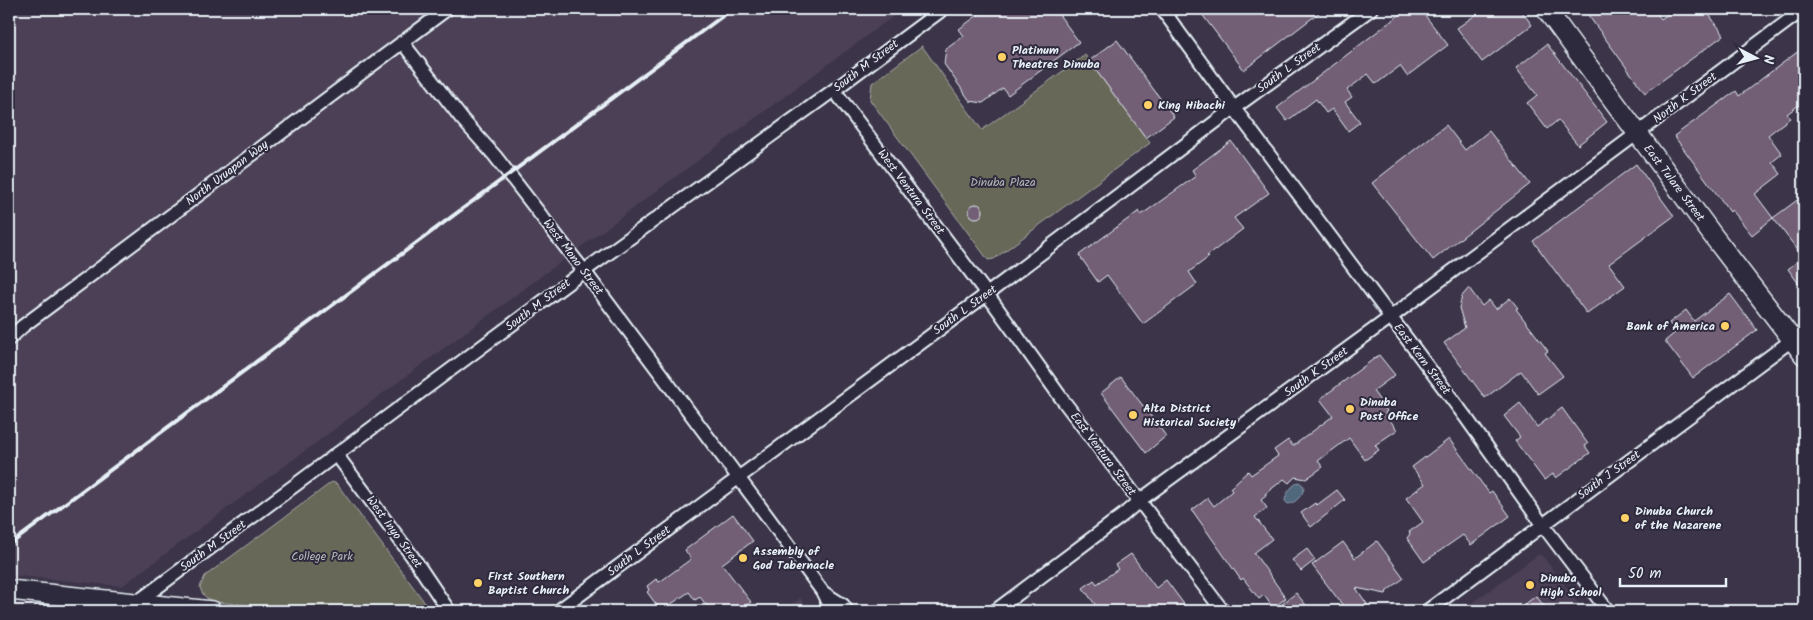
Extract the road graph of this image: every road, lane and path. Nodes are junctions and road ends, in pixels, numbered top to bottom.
1 (447, 9) edge
2 (943, 9) edge
3 (1162, 9) edge
4 (1371, 9) edge
5 (1546, 9) edge
6 (1804, 9) edge
7 (402, 42) junction
8 (834, 90) junction
9 (1234, 108) junction
10 (1638, 134) junction
11 (584, 271) junction
12 (987, 294) junction
13 (1391, 317) junction
14 (1798, 335) edge
15 (9, 339) edge
16 (1804, 355) edge
17 (336, 454) junction
18 (738, 477) junction
19 (1139, 501) junction
20 (1542, 524) junction
21 (9, 590) edge
22 (822, 591) junction
23 (136, 603) junction
24 (87, 605) edge
25 (212, 611) edge
26 (449, 611) edge
27 (558, 611) edge
28 (832, 611) edge
29 (847, 611) edge
30 (996, 611) edge
31 (1223, 611) edge
32 (1426, 611) edge
33 (1608, 611) edge

1 - 7 street, North Uruapan Way
2 - 8 street, South M Street
3 - 9 street, East Kern Street
4 - 9 street, South L Street
5 - 10 street, East Tulare Street
6 - 10 street, North K Street
7 - 11 street, West Mono Street
7 - 15 street, North Uruapan Way
8 - 11 street, South M Street
8 - 12 street, West Ventura Street
9 - 12 street, South L Street
9 - 13 street, East Kern Street
10 - 13 street, South K Street
10 - 14 street, East Tulare Street
11 - 17 street, South M Street
11 - 18 street, West Mono Street
12 - 18 street, South L Street
12 - 19 street, East Ventura Street
13 - 19 street, South K Street
13 - 20 street, East Kern Street
14 - 16 street, East Tulare Street
14 - 20 street, South J Street
17 - 23 street, South M Street
17 - 26 street, West Inyo Street
18 - 22 street, West Mono Street
18 - 27 street, South L Street
19 - 30 street, South K Street
19 - 31 street, East Ventura Street
20 - 32 street, South J Street
20 - 33 street, East Kern Street
21 - 24 street
22 - 28 street
22 - 29 street
23 - 24 street
23 - 25 street

